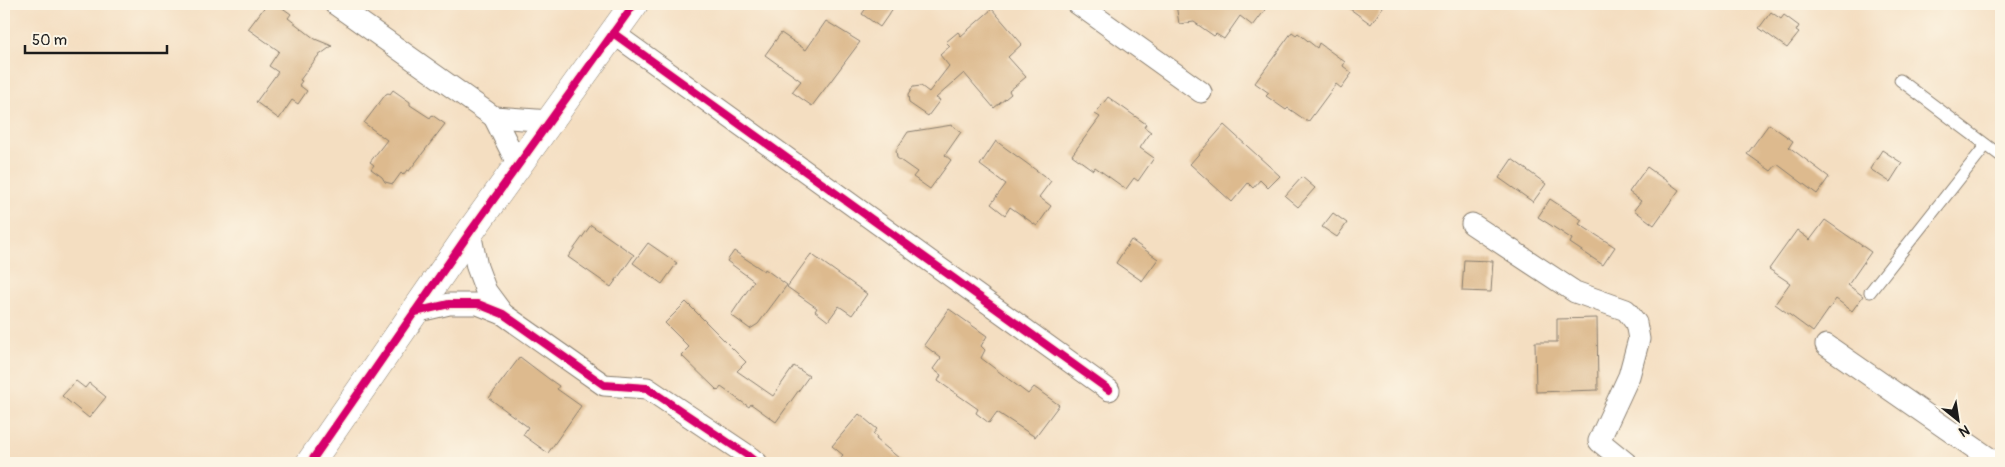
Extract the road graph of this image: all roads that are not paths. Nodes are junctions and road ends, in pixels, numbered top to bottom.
1 (335, 4) edge
2 (634, 4) edge
3 (1078, 4) edge
4 (613, 33) junction
5 (1900, 80) dead end
6 (1201, 92) dead end
7 (494, 117) junction
8 (550, 121) junction
9 (1986, 145) junction
10 (2001, 156) edge
11 (518, 165) junction
12 (1472, 224) dead end
13 (470, 232) junction
14 (1870, 292) dead end
15 (414, 312) junction
16 (503, 314) junction
17 (1826, 345) dead end
18 (1109, 390) dead end
19 (318, 458) edge
20 (757, 463) edge
21 (1626, 463) edge
22 (1996, 463) edge

1 - 7 street
2 - 4 street
3 - 6 street
4 - 8 street
4 - 18 street
5 - 9 lane
7 - 8 street
7 - 11 street
8 - 11 street
9 - 10 lane
9 - 14 lane
11 - 13 street
12 - 21 street
13 - 15 street
13 - 16 street
15 - 16 street
15 - 19 street
16 - 20 street
17 - 22 street

